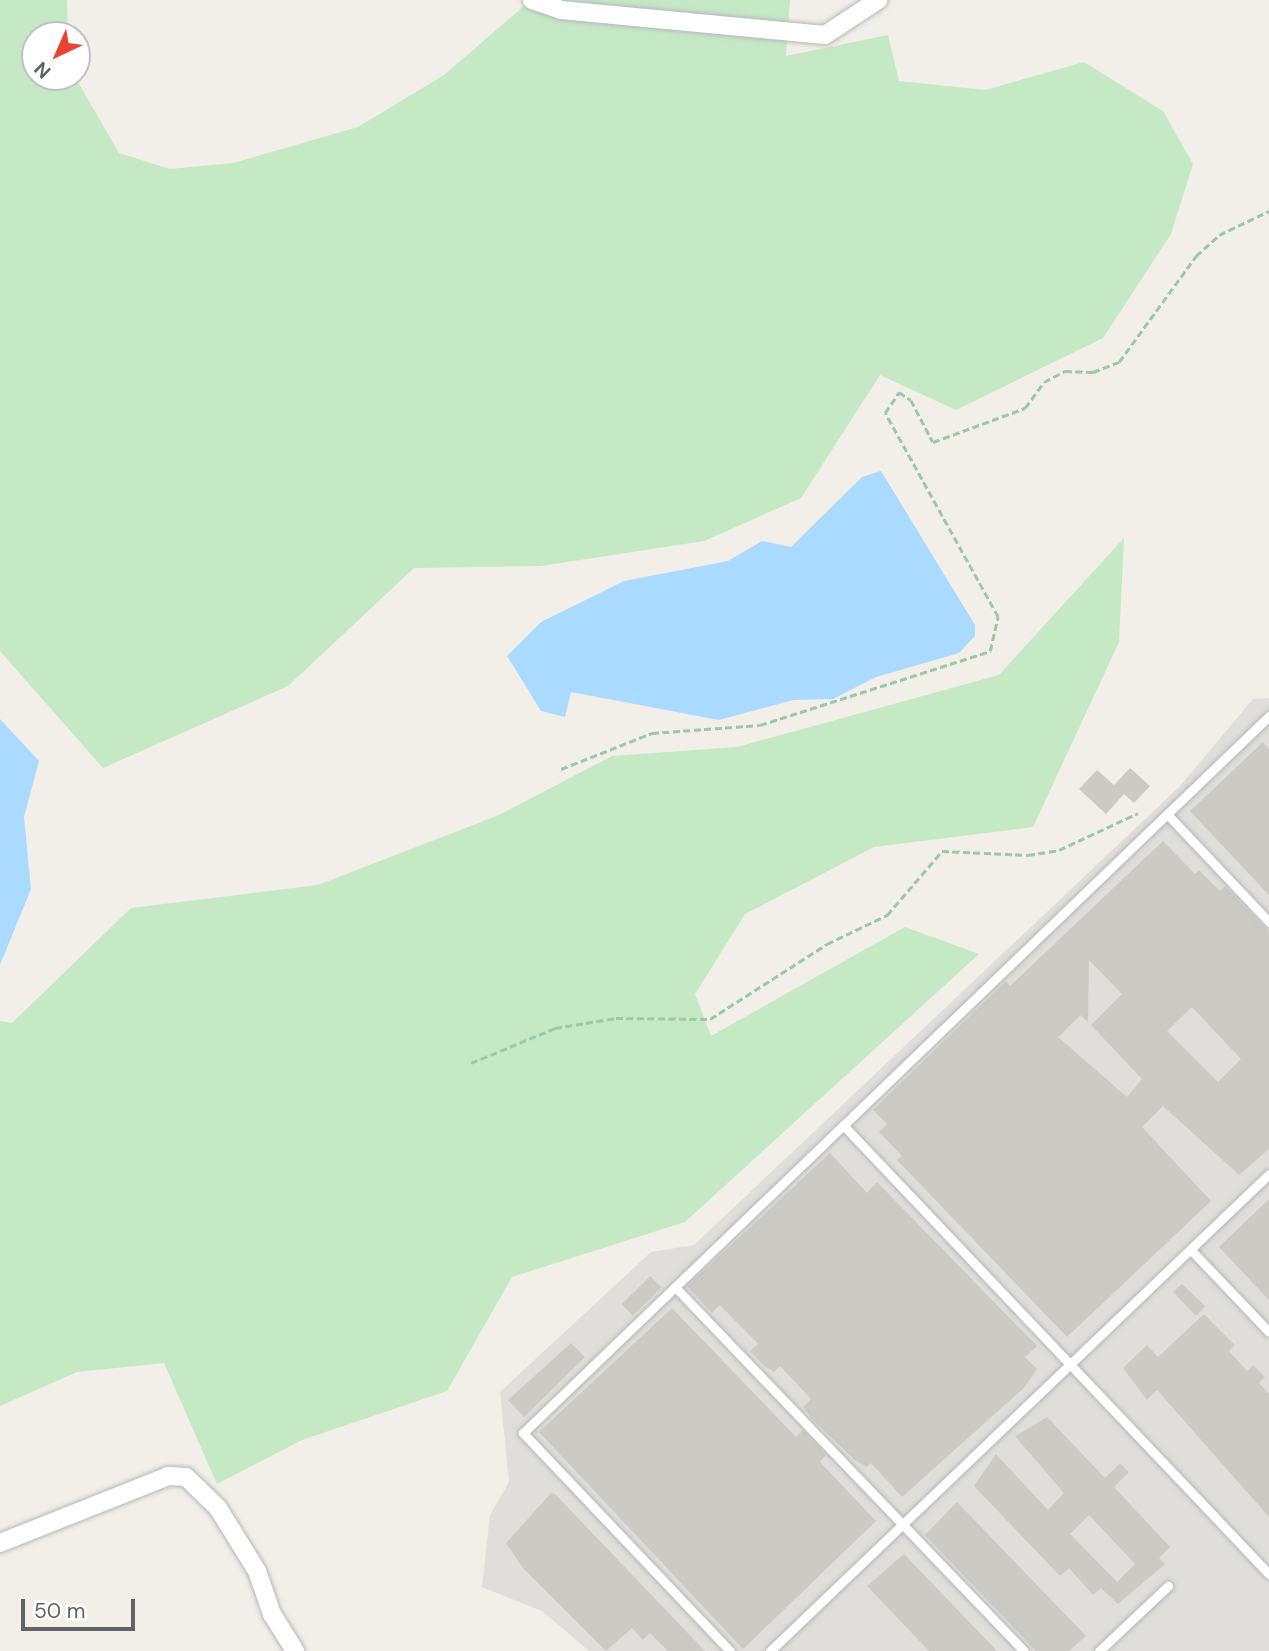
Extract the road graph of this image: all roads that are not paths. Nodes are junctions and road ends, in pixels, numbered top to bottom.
1 (532, 0) edge
2 (878, 0) edge
3 (565, 5) edge
4 (1269, 716) edge
5 (1167, 814) junction
6 (1269, 922) edge
7 (843, 1125) junction
8 (1269, 1174) edge
9 (1191, 1250) junction
10 (675, 1287) junction
11 (1269, 1332) edge
12 (1070, 1367) junction
13 (904, 1524) junction
14 (0, 1543) edge
15 (1269, 1574) edge
16 (1168, 1586) dead end
17 (295, 1651) edge
18 (730, 1651) edge
19 (770, 1651) edge
20 (1024, 1651) edge
21 (1099, 1651) edge

1 - 3 street
2 - 3 street
4 - 5 lane
5 - 6 lane
5 - 7 lane
7 - 10 lane
7 - 12 lane
8 - 9 lane
9 - 11 lane
9 - 12 lane
10 - 13 lane
10 - 18 lane
12 - 13 lane
12 - 15 lane
13 - 19 lane
13 - 20 lane
14 - 17 street
16 - 21 lane

